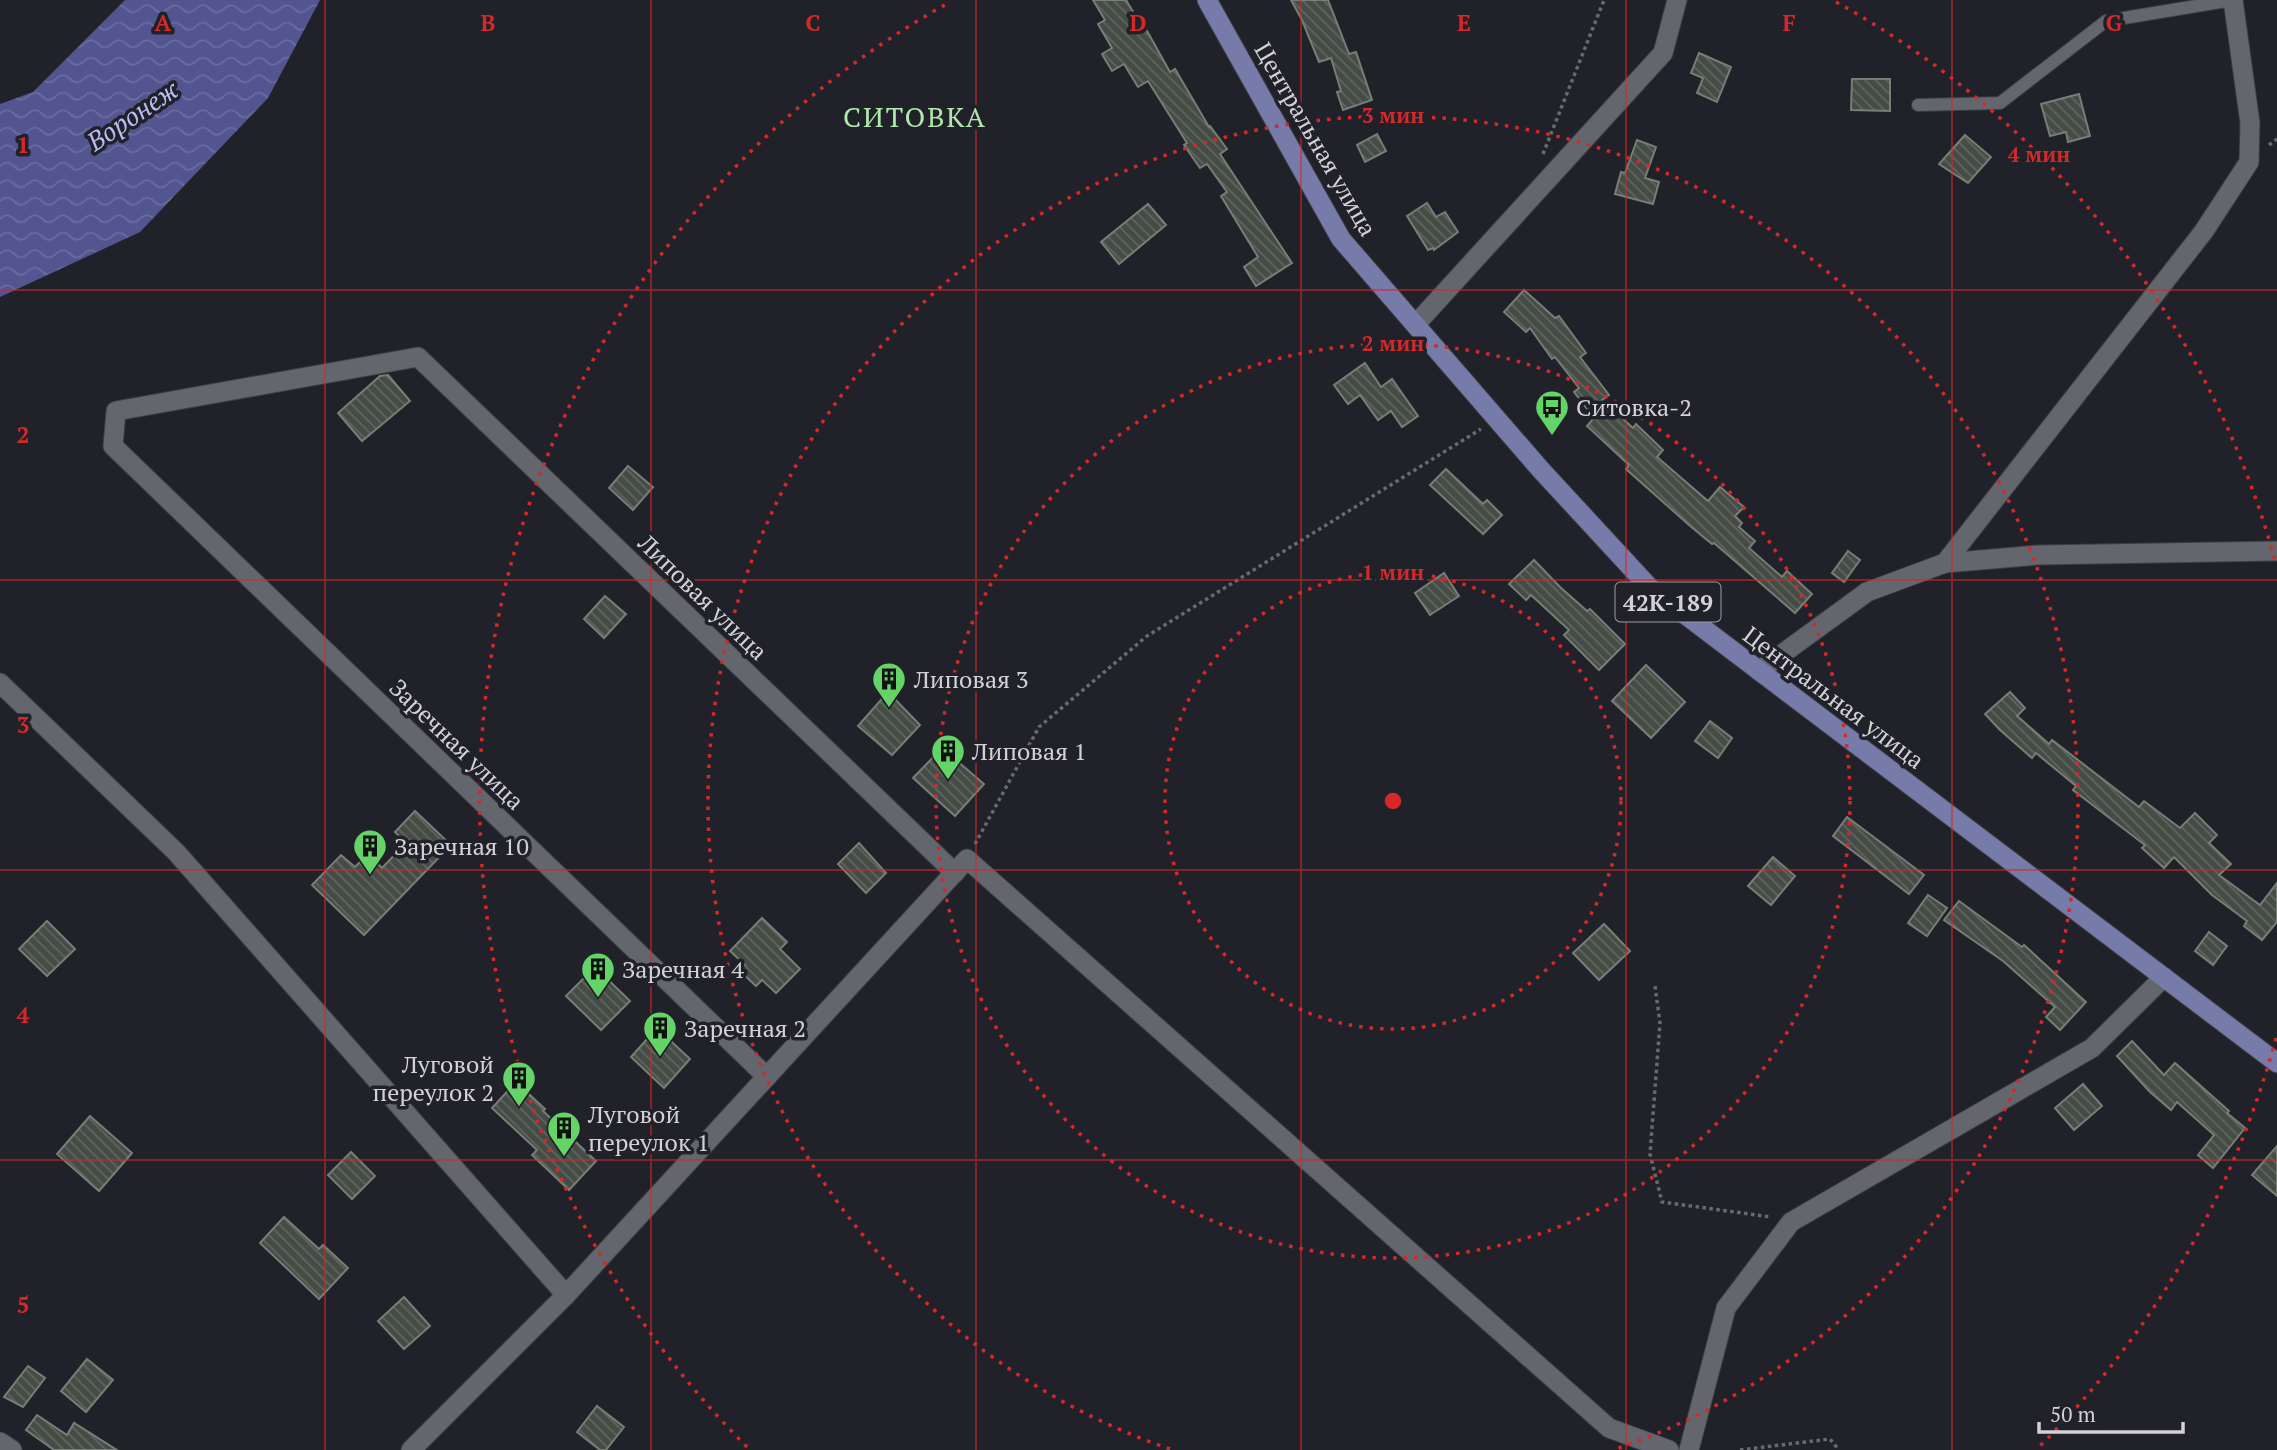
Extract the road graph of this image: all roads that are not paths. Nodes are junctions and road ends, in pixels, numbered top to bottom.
1 (1207, 0) edge
2 (1676, 0) edge
3 (2232, 0) edge
4 (1917, 105) dead end
5 (1416, 324) junction
6 (113, 446) joint
7 (2277, 551) edge
8 (1945, 563) junction
9 (1759, 671) junction
10 (0, 684) edge
11 (961, 866) junction
12 (2164, 977) junction
13 (2277, 1063) edge
14 (767, 1077) junction
15 (566, 1295) junction
16 (0, 1442) edge
17 (12, 1450) edge
18 (411, 1450) edge
19 (1670, 1450) edge
20 (1689, 1450) edge

1 - 5 main road, Центральная улица / 42К-189
2 - 5 street
3 - 4 lane
3 - 8 street
5 - 9 main road, Центральная улица / 42К-189
6 - 11 street, Липовая улица
6 - 14 street, Заречная улица
7 - 8 street
8 - 9 street
9 - 12 main road, Центральная улица / 42К-189
10 - 15 street
11 - 14 street
11 - 19 street, Липовая улица
12 - 13 main road, Центральная улица / 42К-189
12 - 20 street
14 - 15 street
15 - 18 street
16 - 17 street

